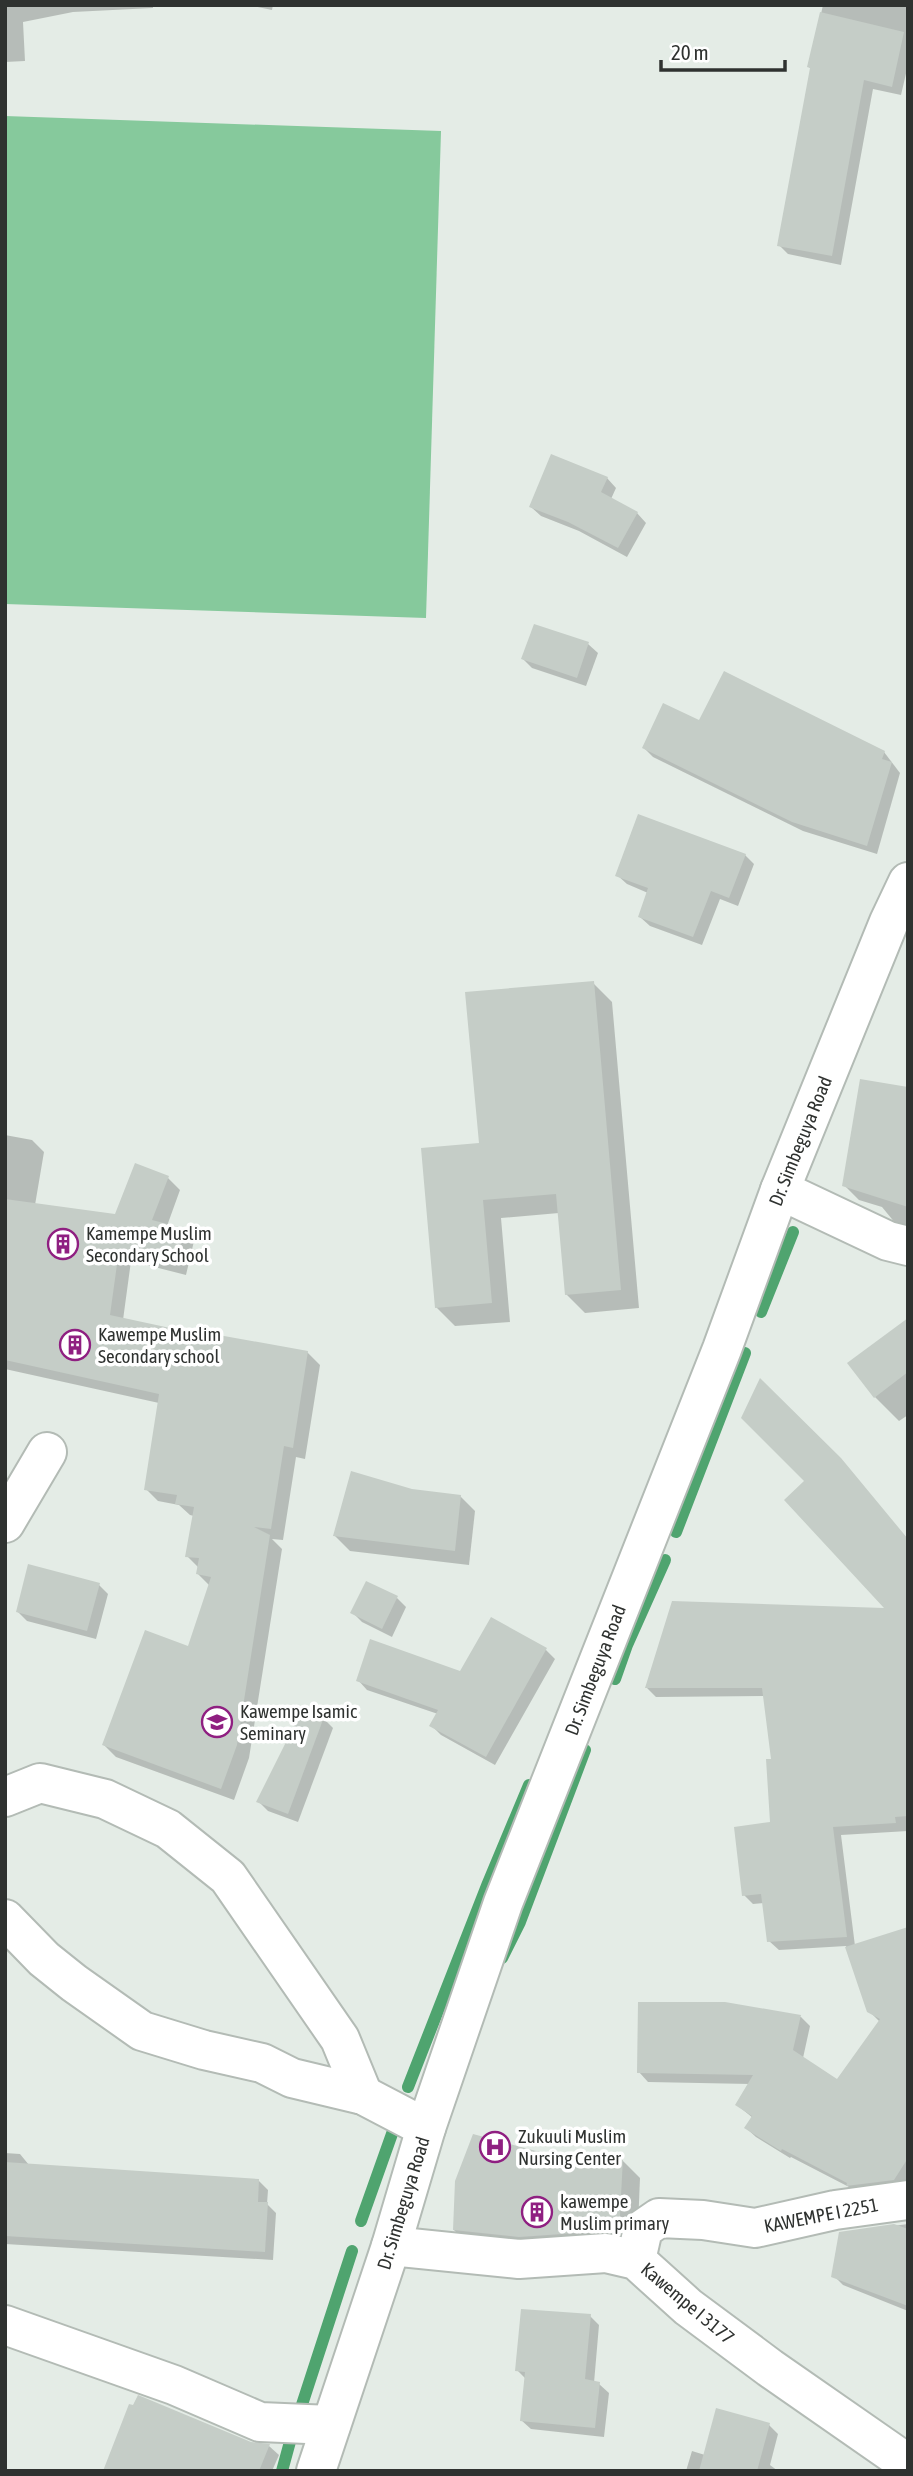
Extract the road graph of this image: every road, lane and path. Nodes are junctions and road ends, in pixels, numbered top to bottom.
1 (908, 882) edge
2 (780, 1190) junction
3 (908, 1246) edge
4 (47, 1452) dead end
5 (5, 1522) edge
6 (5, 1797) edge
7 (5, 1919) edge
8 (363, 2095) junction
9 (426, 2129) junction
10 (908, 2200) edge
11 (391, 2246) junction
12 (636, 2260) junction
13 (5, 2325) edge
14 (331, 2425) junction
15 (908, 2464) edge
16 (316, 2471) edge

1 - 2 street, Dr. Simbeguya Road
2 - 3 street
2 - 9 street, Dr. Simbeguya Road
4 - 5 street
6 - 8 street
7 - 8 street
8 - 9 street
9 - 11 street, Dr. Simbeguya Road
10 - 12 street, KAWEMPE I 2251
11 - 12 street, Kawempe I 3177
11 - 14 street, Dr. Simbeguya Road
12 - 15 street, Kawempe I 3177
13 - 14 street
14 - 16 street, Dr. Simbeguya Road

